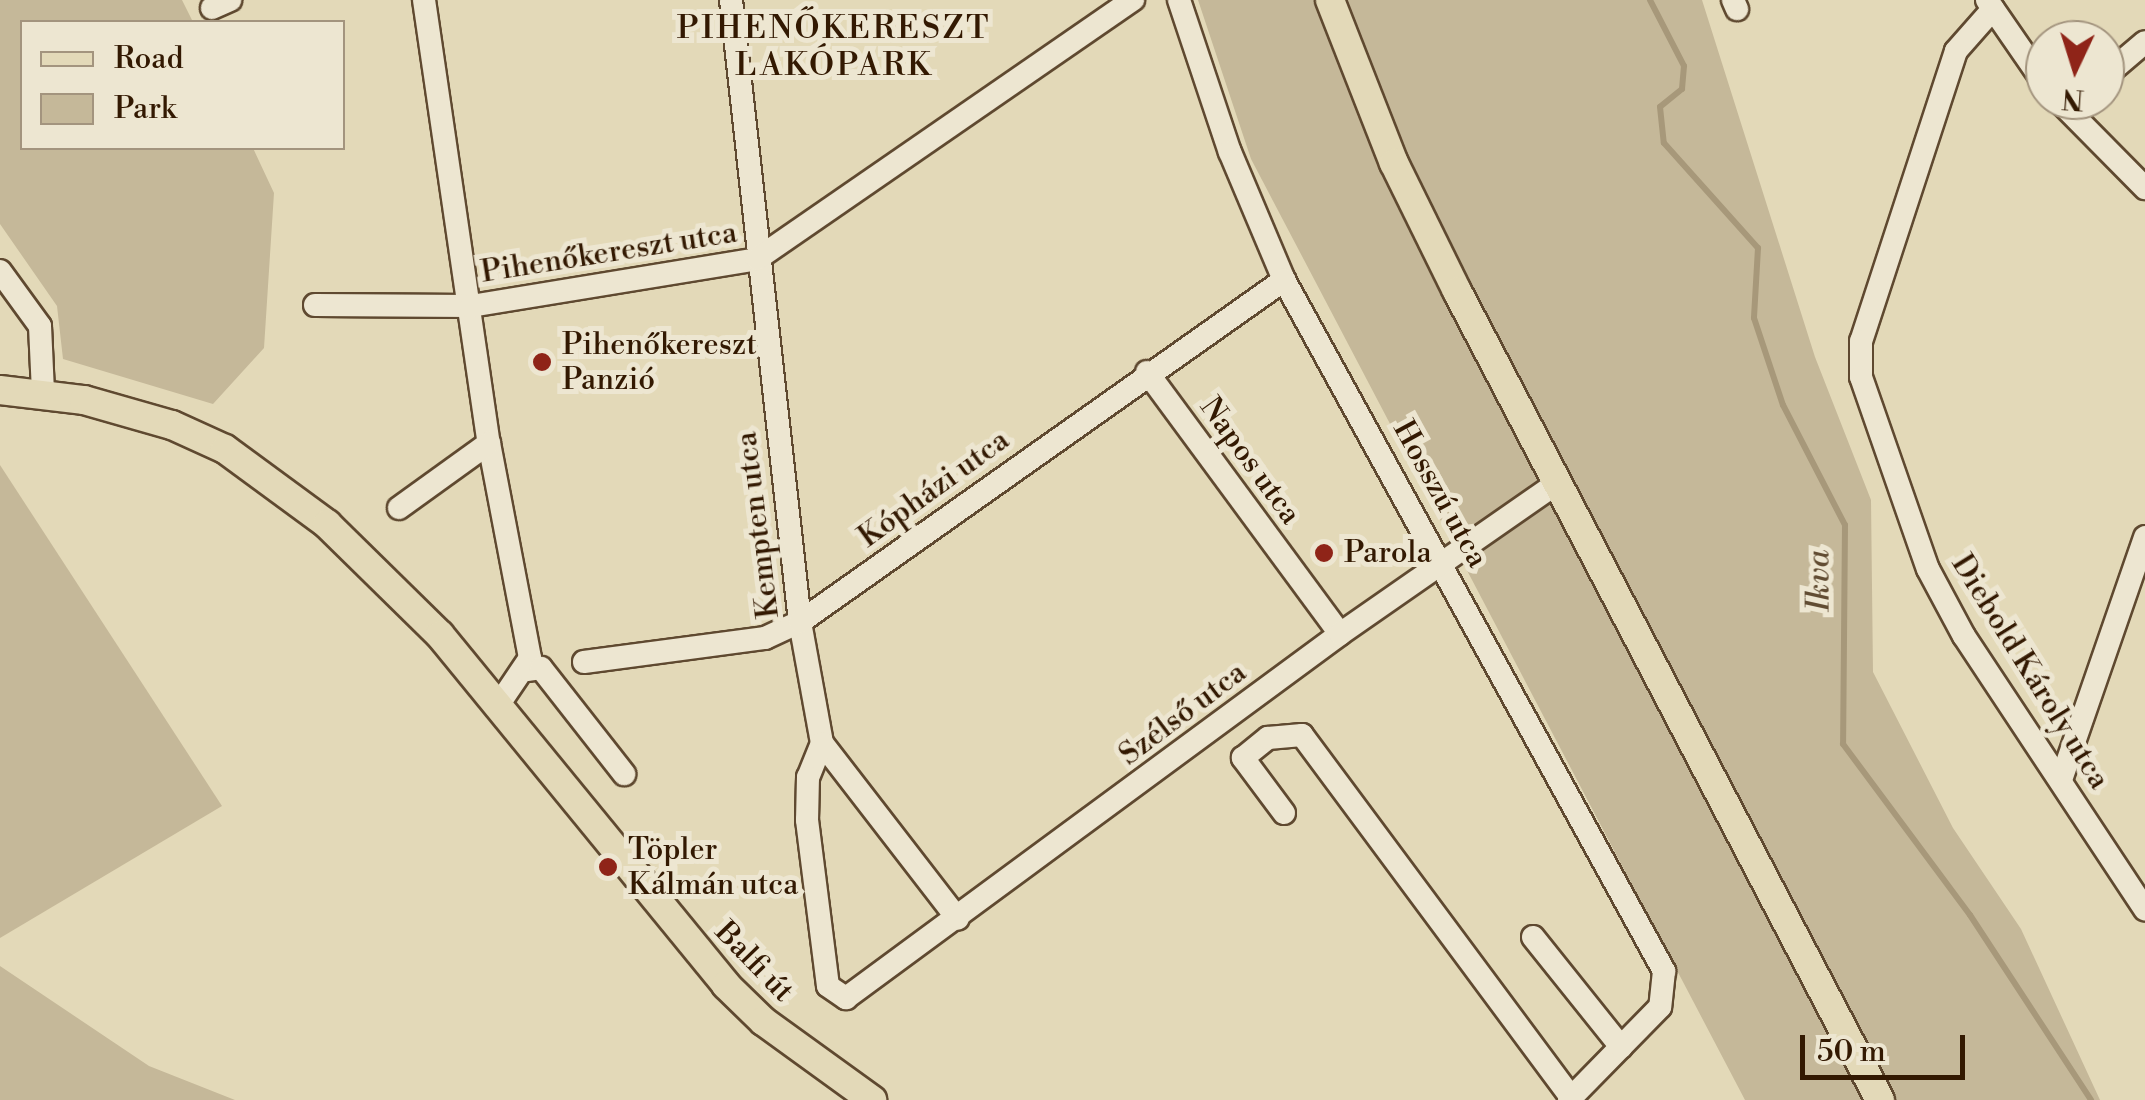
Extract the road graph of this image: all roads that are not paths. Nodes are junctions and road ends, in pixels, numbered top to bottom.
1 (424, 0) edge
2 (731, 0) edge
3 (1133, 0) edge
4 (1179, 0) edge
5 (1330, 0) edge
6 (1990, 5) edge
7 (2145, 42) edge
8 (2025, 55) edge
9 (2125, 59) edge
10 (2083, 120) edge
11 (2145, 188) edge
12 (757, 258) junction
13 (0, 270) edge
14 (1284, 280) junction
15 (315, 306) dead end
16 (471, 306) junction
17 (1148, 372) junction
18 (0, 390) edge
19 (42, 392) junction
20 (490, 443) junction
21 (1559, 482) junction
22 (399, 508) dead end
23 (2145, 537) edge
24 (1446, 564) junction
25 (800, 622) junction
26 (1340, 634) junction
27 (584, 662) dead end
28 (534, 669) junction
29 (499, 704) junction
30 (822, 743) junction
31 (624, 774) dead end
32 (2062, 780) junction
33 (1284, 813) dead end
34 (2145, 909) edge
35 (958, 919) junction
36 (1533, 937) dead end
37 (846, 998) joint
38 (1620, 1047) junction
39 (1570, 1098) edge
40 (872, 1100) edge
41 (1880, 1100) edge

1 - 16 street
2 - 12 street, Kempten utca
3 - 12 street, Pihenőkereszt utca
4 - 14 street, Hosszú utca
5 - 21 main road
6 - 8 street
6 - 32 street, Diebold Károly utca
7 - 9 street
10 - 11 street
12 - 16 street, Pihenőkereszt utca
12 - 25 street, Kempten utca
13 - 19 street
14 - 17 street, Kópházi utca
14 - 24 street, Hosszú utca
15 - 16 street, Pihenőkereszt utca
16 - 20 street
17 - 25 street, Kópházi utca
17 - 26 street, Napos utca
18 - 19 main road, Balfi út
19 - 29 main road, Balfi út
20 - 22 street
20 - 28 street
21 - 24 street, Szélső utca
21 - 41 main road
23 - 32 street
24 - 26 street, Szélső utca
24 - 38 street, Hosszú utca
25 - 27 street, Kópházi utca
25 - 30 street, Kempten utca
26 - 35 street, Szélső utca
28 - 29 street
28 - 31 street
29 - 40 main road, Balfi út
30 - 35 street, Kempten utca
30 - 37 street, Kempten utca
32 - 34 street, Diebold Károly utca
33 - 39 street
35 - 37 street, Szélső utca
36 - 38 street
38 - 39 street

